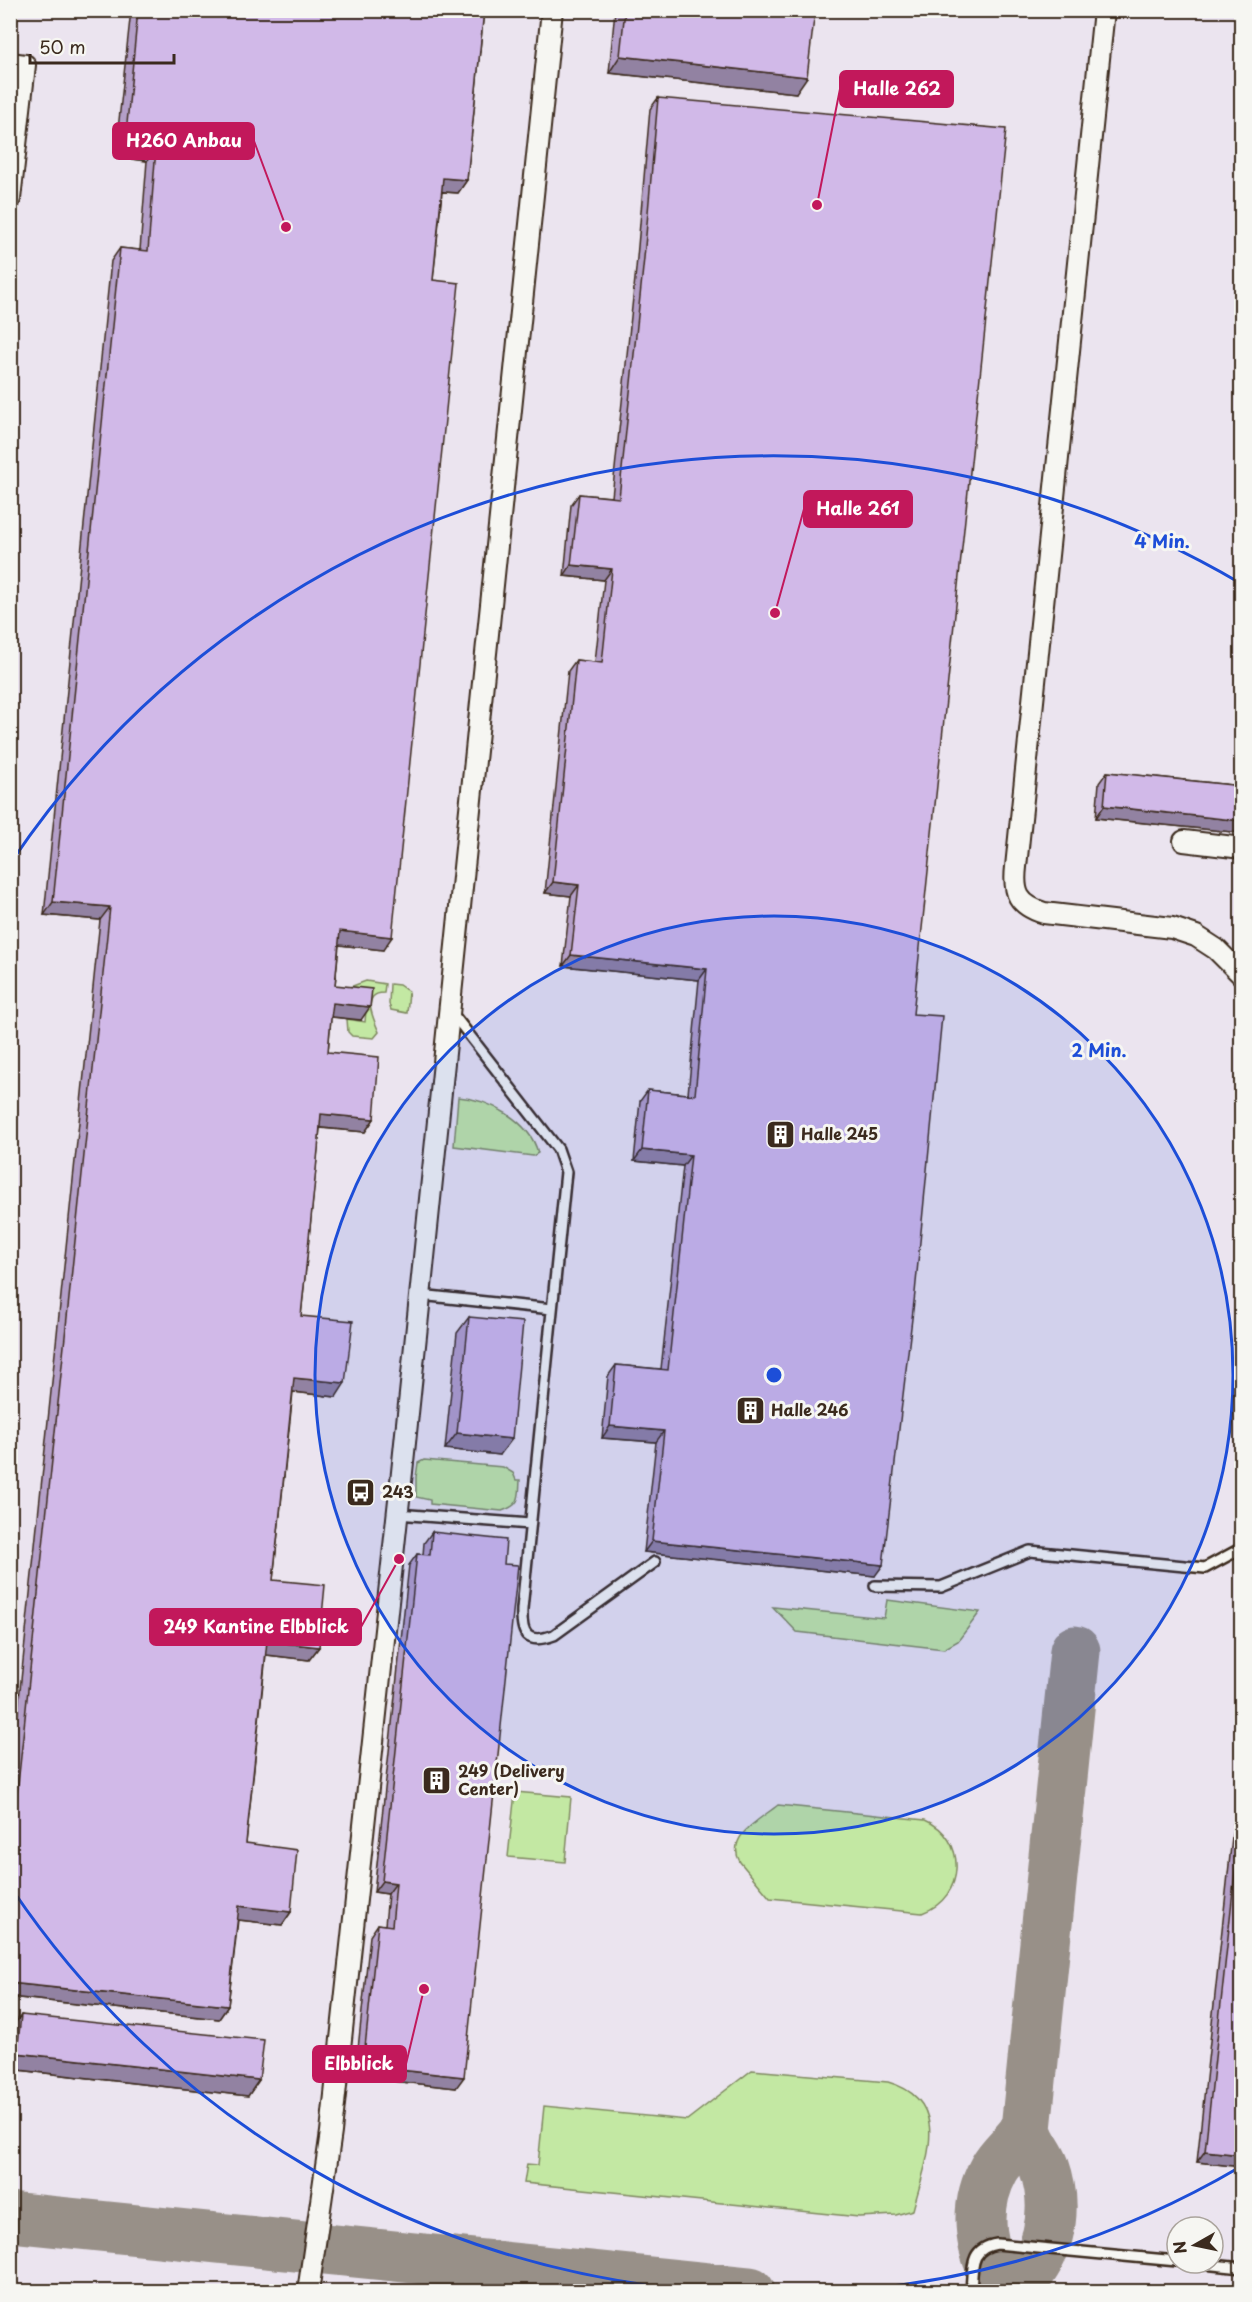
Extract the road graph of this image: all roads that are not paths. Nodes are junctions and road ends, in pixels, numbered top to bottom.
1 (552, 10) edge
2 (1104, 10) edge
3 (10, 63) edge
4 (10, 199) edge
5 (1184, 842) dead end
6 (1242, 848) edge
7 (1242, 975) edge
8 (448, 1009) junction
9 (420, 1295) junction
10 (552, 1309) junction
11 (397, 1514) junction
12 (530, 1524) junction
13 (1242, 1548) edge
14 (655, 1562) edge
15 (875, 1586) dead end
16 (1165, 2260) edge
17 (1225, 2266) edge
18 (1242, 2268) edge
19 (308, 2292) edge
20 (971, 2292) edge

1 - 8 street
2 - 7 street
3 - 4 street
5 - 6 street
8 - 9 street
8 - 10 lane
9 - 10 lane
9 - 11 street
10 - 12 lane
11 - 12 lane
11 - 19 street
12 - 14 lane
13 - 15 lane
16 - 20 lane
17 - 18 lane

